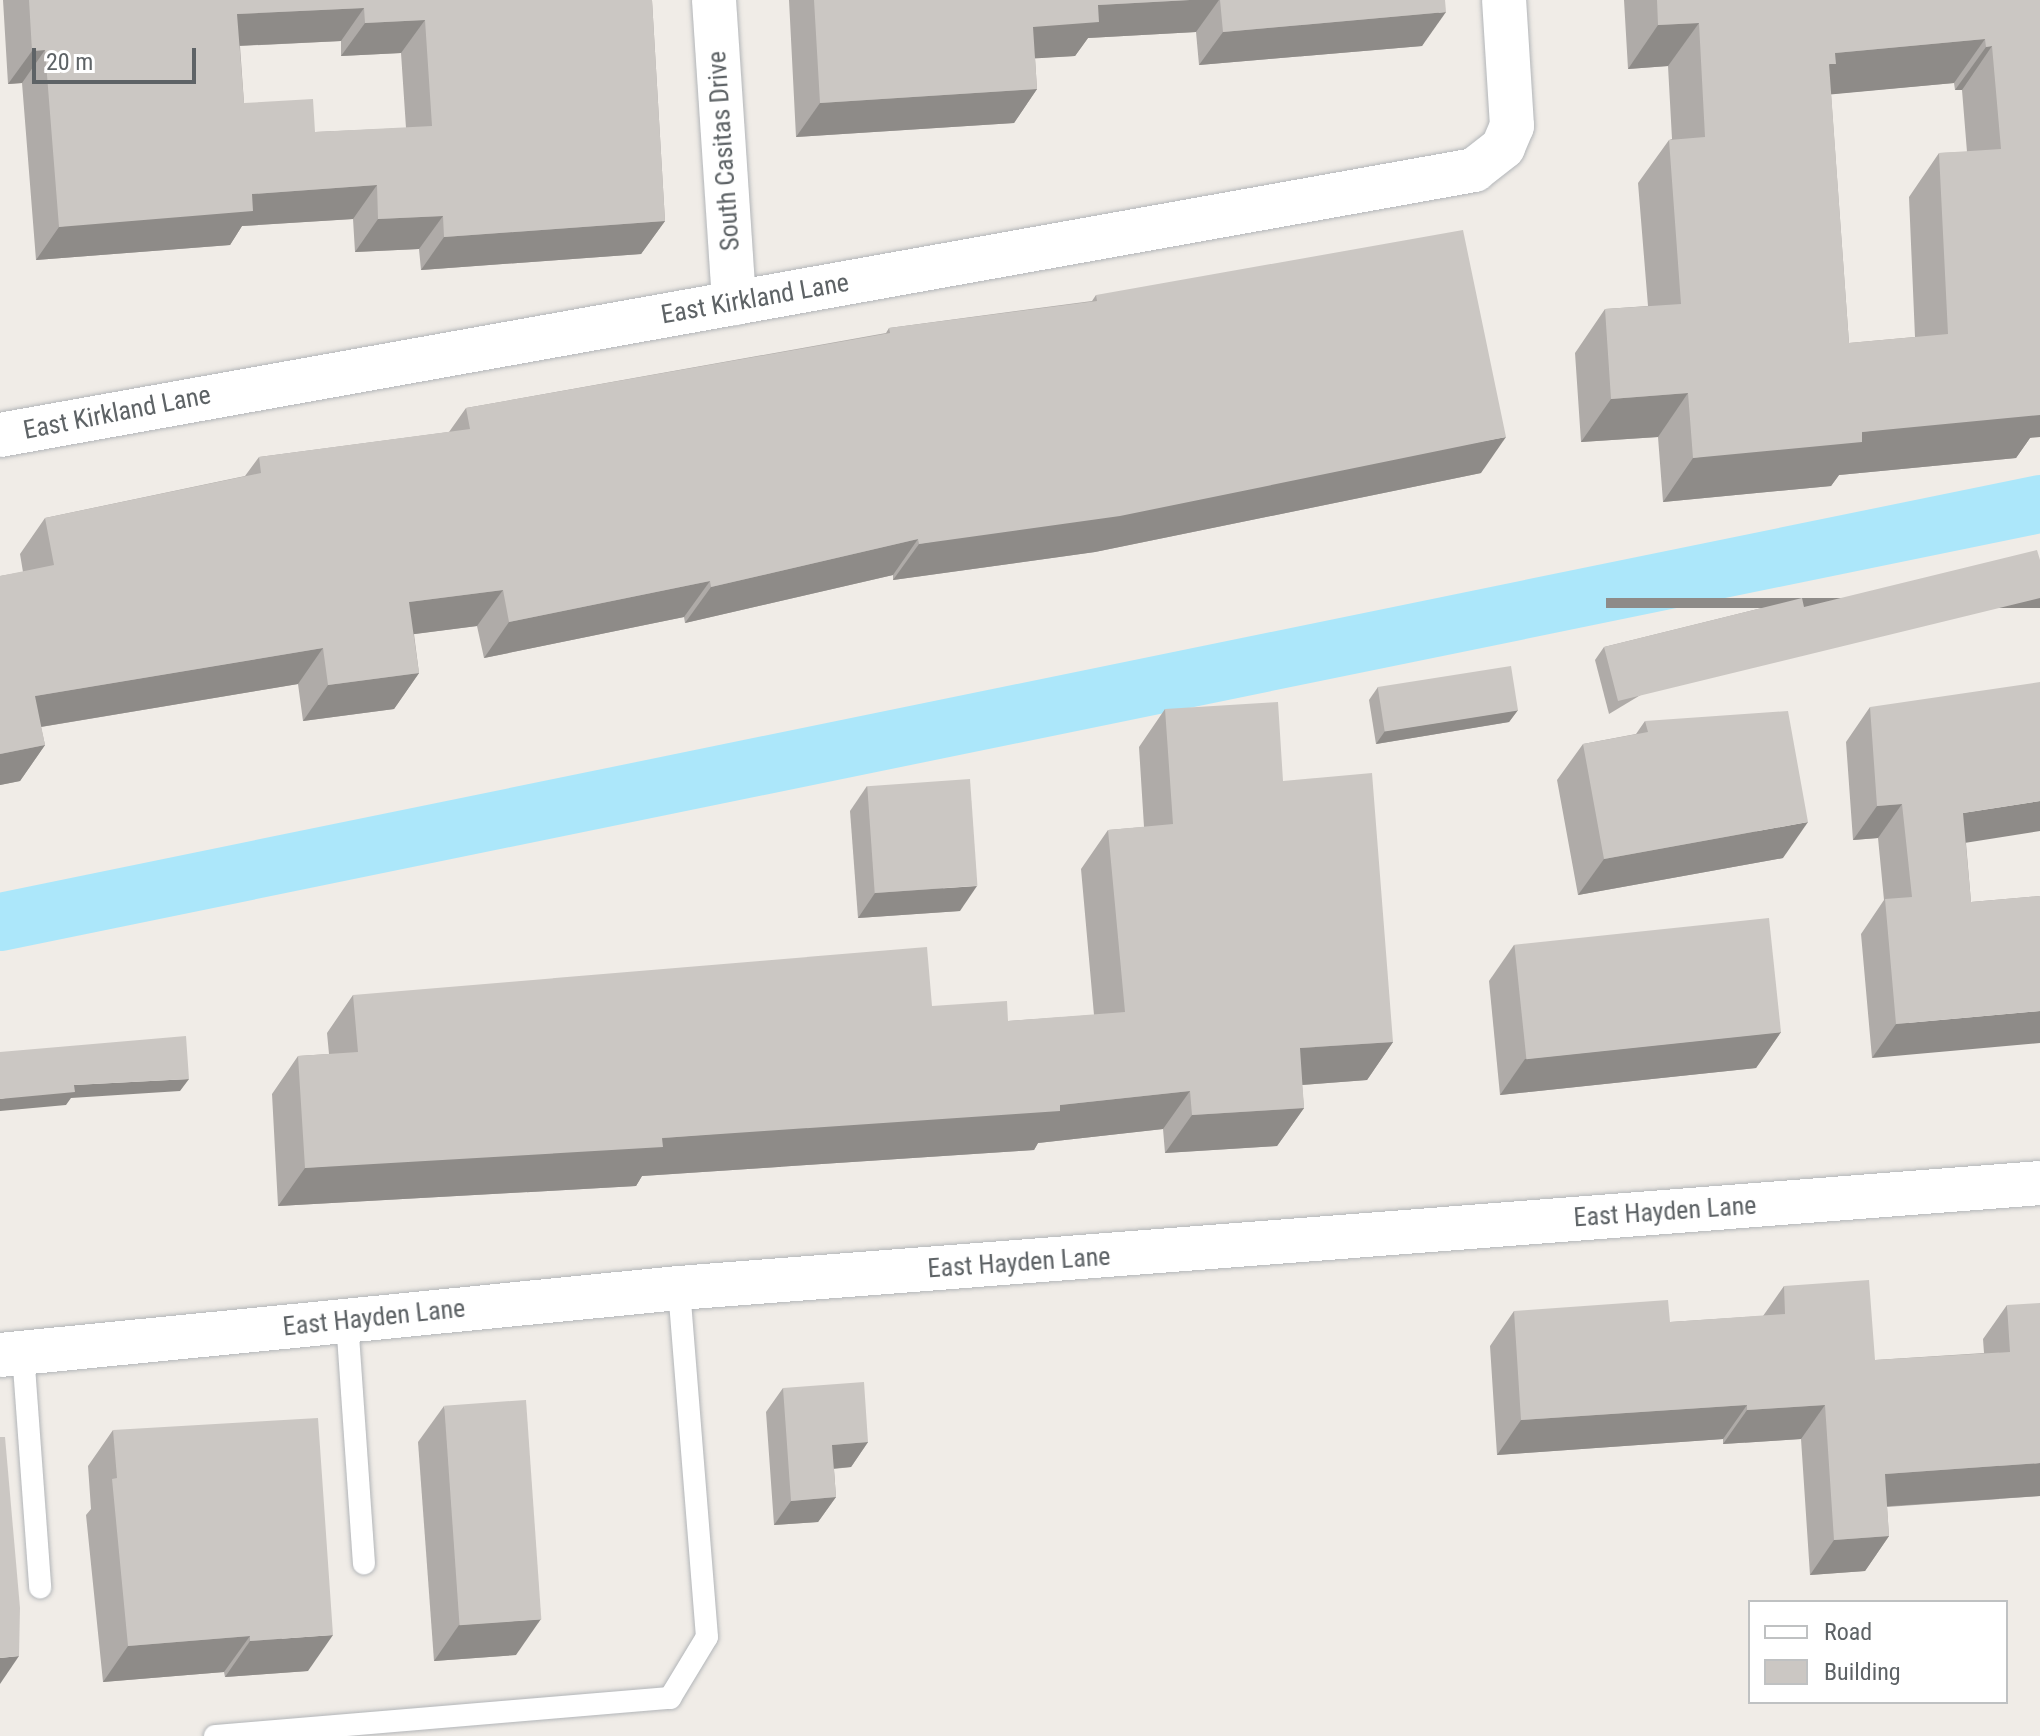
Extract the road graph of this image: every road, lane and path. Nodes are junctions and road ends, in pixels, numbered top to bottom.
1 (714, 0) edge
2 (1504, 0) edge
3 (734, 303) junction
4 (0, 435) edge
5 (2040, 1183) edge
6 (679, 1288) junction
7 (347, 1321) junction
8 (12, 1354) edge
9 (364, 1563) dead end
10 (40, 1587) dead end
11 (215, 1736) edge

1 - 3 street, South Casitas Drive
2 - 3 street, East Kirkland Lane
3 - 4 street, East Kirkland Lane
5 - 6 street, East Hayden Lane
6 - 7 street, East Hayden Lane
6 - 11 lane
7 - 8 street, East Hayden Lane
7 - 9 lane
8 - 10 lane

